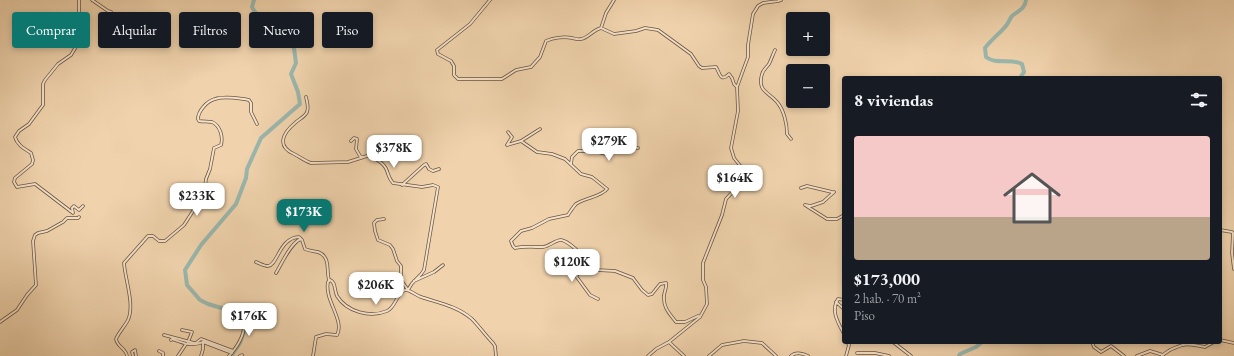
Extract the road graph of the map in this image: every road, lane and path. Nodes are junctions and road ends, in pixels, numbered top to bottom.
1 (79, 0) edge
2 (92, 0) edge
3 (490, 0) edge
4 (614, 0) edge
5 (780, 0) edge
6 (111, 12) dead end
7 (601, 28) junction
8 (775, 50) dead end
9 (737, 87) junction
10 (306, 97) dead end
11 (257, 124) dead end
12 (540, 129) dead end
13 (508, 132) dead end
14 (791, 139) dead end
15 (521, 141) junction
16 (351, 142) dead end
17 (638, 148) dead end
18 (363, 157) junction
19 (572, 166) junction
20 (438, 169) dead end
21 (402, 184) junction
22 (801, 188) dead end
23 (84, 206) dead end
24 (842, 216) edge
25 (79, 217) dead end
26 (384, 219) dead end
27 (1222, 230) edge
28 (301, 239) junction
29 (256, 262) dead end
30 (589, 263) junction
31 (443, 266) dead end
32 (1234, 269) edge
33 (276, 274) dead end
34 (329, 280) junction
35 (412, 281) junction
36 (408, 290) junction
37 (598, 299) dead end
38 (842, 300) edge
39 (836, 302) junction
40 (842, 307) edge
41 (238, 315) dead end
42 (700, 317) junction
43 (0, 322) edge
44 (182, 330) dead end
45 (842, 330) edge
46 (164, 335) dead end
47 (171, 340) dead end
48 (1222, 340) edge
49 (188, 342) junction
50 (203, 342) junction
51 (669, 342) junction
52 (1234, 343) edge
53 (186, 344) junction
54 (848, 344) edge
55 (896, 344) edge
56 (1093, 344) edge
57 (1185, 344) edge
58 (1195, 344) edge
59 (1210, 344) edge
60 (159, 352) dead end
61 (233, 352) junction
62 (857, 353) dead end
63 (126, 356) edge
64 (133, 356) edge
65 (136, 356) edge
66 (163, 356) edge
67 (178, 356) edge
68 (201, 356) edge
69 (229, 356) edge
70 (313, 356) edge
71 (496, 356) edge
72 (648, 356) edge
73 (684, 356) edge
74 (709, 356) edge
75 (776, 356) edge
76 (791, 356) edge
77 (808, 356) edge
78 (846, 356) edge
79 (889, 356) edge
80 (911, 356) edge
81 (1124, 356) edge
82 (1137, 356) edge
83 (1163, 356) edge

1 - 23 street
2 - 6 street
3 - 7 street
4 - 7 street
5 - 9 street
7 - 9 street
8 - 14 street
9 - 42 street
10 - 18 street
11 - 63 street
12 - 15 street
13 - 15 street
15 - 19 street
16 - 18 street
17 - 19 street
18 - 21 street
19 - 30 street
20 - 21 street
21 - 35 street
22 - 24 street
25 - 43 street
26 - 36 street
27 - 32 street
28 - 29 street
28 - 33 street
28 - 34 street
30 - 37 street
30 - 42 street
31 - 35 street
34 - 36 street
34 - 70 street
35 - 36 street
36 - 71 street
38 - 39 street
39 - 40 street
39 - 45 street
41 - 61 street
42 - 51 street
44 - 49 street
46 - 49 street
47 - 53 street
48 - 52 street
49 - 61 street
50 - 53 street
50 - 61 street
50 - 68 street
51 - 72 street
51 - 73 street
53 - 67 street
54 - 78 street
55 - 80 street
56 - 81 street
57 - 83 street
58 - 59 street
60 - 66 street
61 - 69 street
62 - 79 street
64 - 65 street
74 - 75 street
76 - 77 street
82 - 83 street

